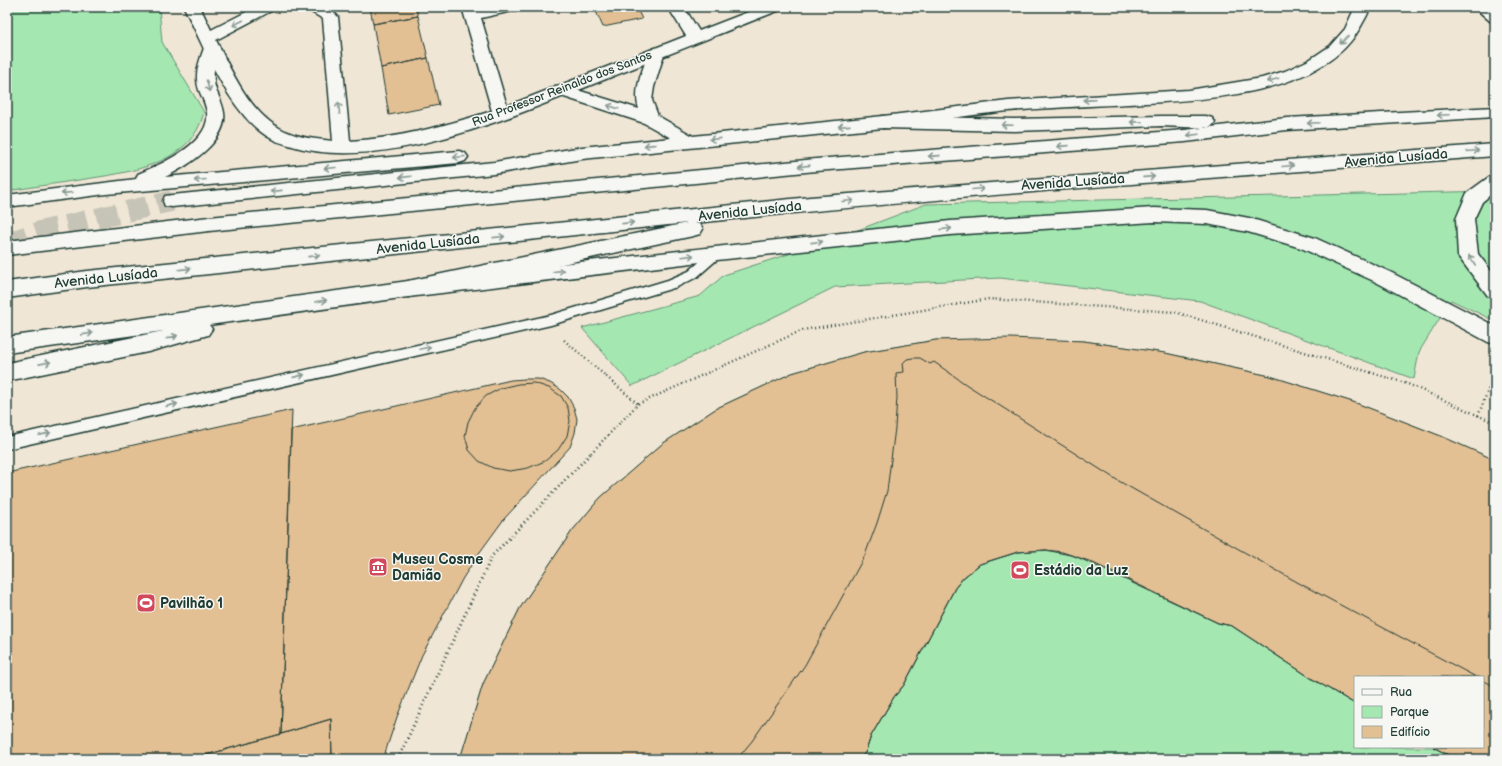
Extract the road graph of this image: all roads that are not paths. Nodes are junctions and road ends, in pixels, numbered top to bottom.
1 (192, 7) edge
2 (268, 7) edge
3 (313, 7) edge
4 (512, 7) edge
5 (676, 7) edge
6 (776, 7) edge
7 (1363, 7) edge
8 (1482, 7) edge
9 (472, 11) edge
10 (1495, 18) edge
11 (695, 38) junction
12 (210, 43) junction
13 (656, 54) junction
14 (561, 90) junction
15 (1488, 112) edge
16 (501, 114) junction
17 (650, 119) junction
18 (883, 122) junction
19 (1287, 124) junction
20 (689, 141) junction
21 (342, 147) junction
22 (1495, 150) edge
23 (582, 153) junction
24 (1495, 181) edge
25 (106, 188) junction
26 (172, 201) tunnel mouth
27 (7, 202) edge
28 (810, 204) junction
29 (7, 248) edge
30 (717, 253) junction
31 (408, 289) junction
32 (7, 290) edge
33 (1495, 291) edge
34 (283, 306) junction
35 (1495, 336) edge
36 (7, 345) edge
37 (7, 372) edge
38 (7, 443) edge

1 - 12 main road, Rua Professor Reinaldo dos Santos
2 -> 12 main road
21 -> 3 main road
4 - 9 main road
5 - 11 main road
6 - 11 main road, Rua Professor Reinaldo dos Santos
7 -> 18 main road
8 - 10 main road
9 - 16 main road
11 - 13 main road, Rua Professor Reinaldo dos Santos
12 - 21 main road, Rua Professor Reinaldo dos Santos
12 -> 25 main road
13 - 14 main road, Rua Professor Reinaldo dos Santos
13 - 17 main road
14 - 16 main road, Rua Professor Reinaldo dos Santos
17 -> 14 main road
15 -> 19 main road
16 - 21 main road, Rua Professor Reinaldo dos Santos
17 - 20 main road
19 -> 18 main road
18 -> 20 main road
19 -> 29 main road
20 -> 23 main road
28 -> 22 main road, Avenida Lusíada
23 -> 25 main road
23 -> 26 main road
33 -> 24 main road
25 -> 27 main road
28 - 31 main road
32 -> 28 main road, Avenida Lusíada
31 -> 30 main road
30 -> 35 main road
38 -> 30 lane
34 -> 31 main road
36 -> 34 main road
37 -> 34 main road

